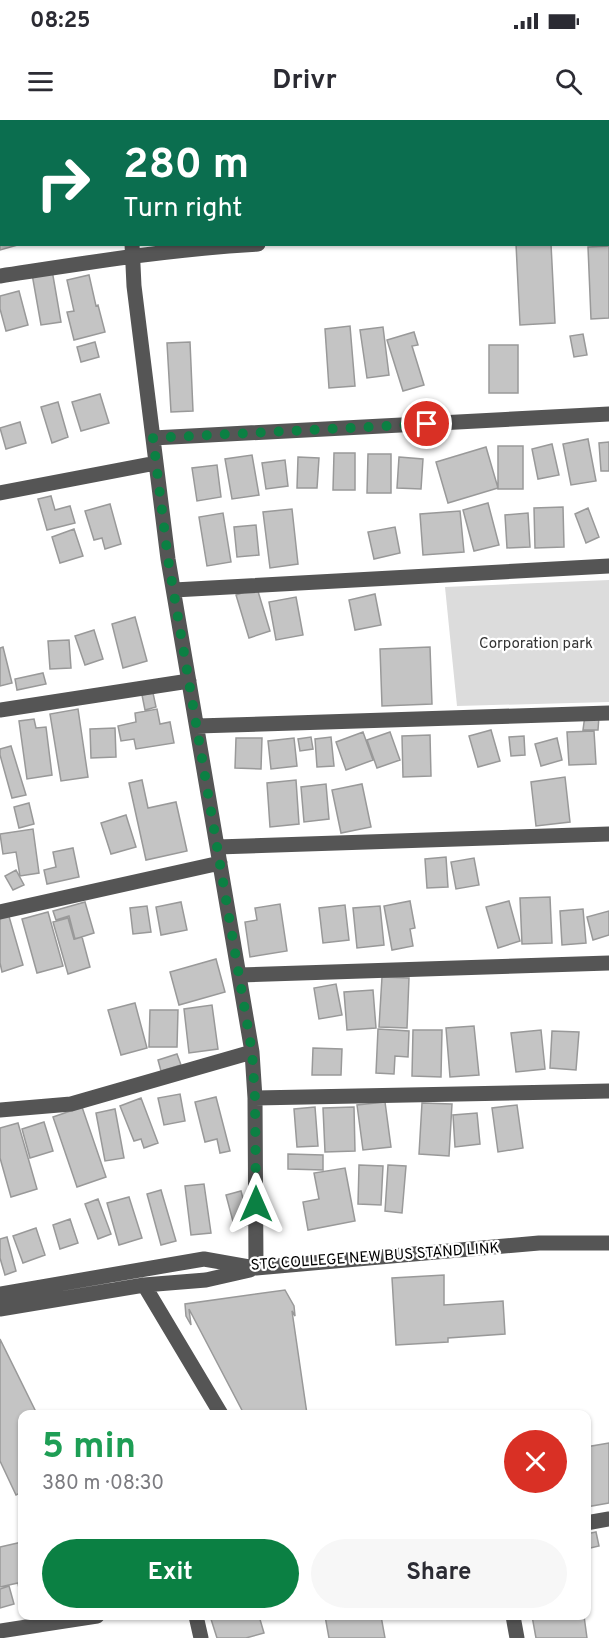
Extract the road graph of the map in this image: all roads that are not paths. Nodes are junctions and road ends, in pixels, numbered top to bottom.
1 (220, 246) edge
2 (132, 250) edge
3 (0, 276) edge
4 (609, 414) edge
5 (153, 438) junction
6 (156, 463) junction
7 (0, 493) edge
8 (609, 566) edge
9 (174, 590) junction
10 (189, 681) junction
11 (0, 710) edge
12 (609, 713) edge
13 (197, 726) junction
14 (609, 834) edge
15 (217, 847) junction
16 (220, 863) junction
17 (0, 912) edge
18 (609, 963) edge
19 (238, 975) junction
20 (252, 1052) junction
21 (609, 1091) edge
22 (255, 1098) junction
23 (0, 1110) edge
24 (609, 1243) edge
25 (256, 1268) junction
26 (144, 1285) junction
27 (0, 1294) edge
28 (0, 1309) edge
29 (219, 1410) edge
30 (609, 1519) edge
31 (591, 1523) edge
32 (71, 1620) edge
33 (197, 1620) edge
34 (514, 1620) edge
35 (0, 1631) edge
36 (201, 1638) edge
37 (517, 1638) edge

1 - 2 street
2 - 3 street
2 - 5 street
4 - 5 street
5 - 6 street
6 - 7 street
6 - 9 street
8 - 9 street
9 - 10 street
10 - 11 street
10 - 13 street
12 - 13 street
13 - 15 street
14 - 15 street
15 - 16 street
16 - 17 street
16 - 19 street
18 - 19 street
19 - 20 street
20 - 22 street
20 - 23 street
21 - 22 street
22 - 25 street
24 - 25 street, STC COLLEGE NEW BUS STAND LINK
25 - 26 street
25 - 27 street, STC COLLEGE NEW BUS STAND LINK
26 - 28 street
26 - 29 street
30 - 31 street
32 - 35 street
33 - 36 street
34 - 37 street

